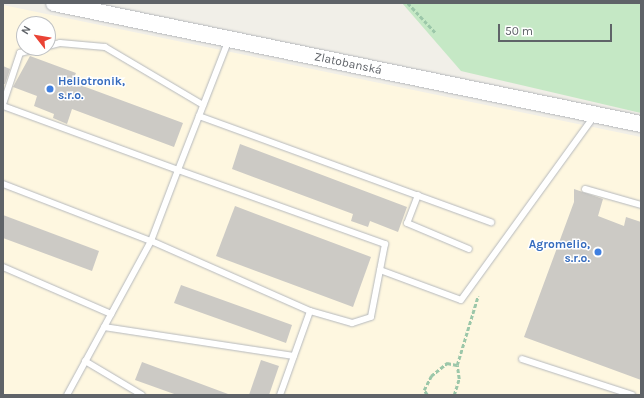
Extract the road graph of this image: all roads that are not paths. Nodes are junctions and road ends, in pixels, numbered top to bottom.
1 (54, 3) edge
2 (229, 40) junction
3 (56, 44) edge
4 (19, 56) edge
5 (3, 105) edge
6 (203, 105) junction
7 (595, 115) junction
8 (199, 116) junction
9 (641, 124) edge
10 (178, 170) junction
11 (3, 184) edge
12 (585, 189) dead end
13 (418, 195) junction
14 (641, 206) edge
15 (491, 222) dead end
16 (151, 241) junction
17 (469, 249) dead end
18 (3, 267) edge
19 (380, 270) junction
20 (310, 311) junction
21 (111, 314) junction
22 (104, 327) junction
23 (294, 356) junction
24 (522, 360) dead end
25 (85, 361) junction
26 (67, 395) edge
27 (142, 395) edge
28 (280, 395) edge
29 (632, 395) edge

1 - 2 street, Zlatobanská
2 - 6 lane
2 - 7 street, Zlatobanská
3 - 6 lane
4 - 5 lane
5 - 10 lane
6 - 8 lane
7 - 9 street, Zlatobanská
7 - 19 lane
8 - 10 lane
8 - 13 lane
10 - 16 lane
10 - 19 lane
11 - 16 lane
12 - 14 lane
13 - 15 lane
13 - 17 lane
16 - 20 lane
16 - 21 lane
18 - 21 lane
19 - 20 lane
20 - 23 lane
21 - 22 lane
22 - 23 lane
22 - 25 lane
23 - 28 lane
24 - 29 lane
25 - 26 lane
25 - 27 lane

